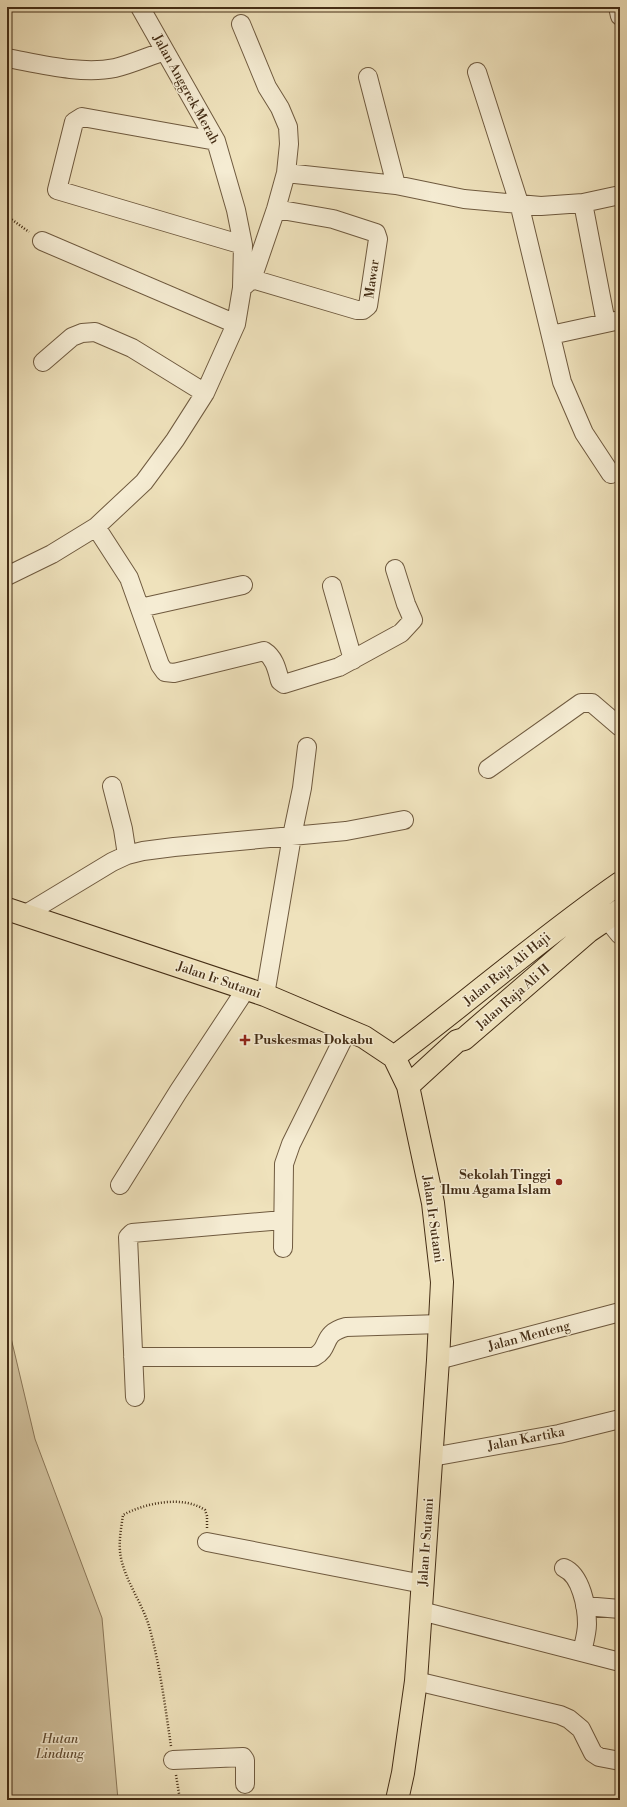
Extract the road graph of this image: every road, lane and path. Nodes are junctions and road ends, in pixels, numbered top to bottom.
1 (140, 7) edge
2 (618, 7) edge
3 (620, 16) edge
4 (241, 24) dead end
5 (165, 51) junction
6 (7, 58) edge
7 (477, 72) dead end
8 (368, 77) dead end
9 (216, 141) junction
10 (286, 173) junction
11 (396, 185) junction
12 (620, 195) edge
13 (519, 203) junction
14 (583, 203) junction
15 (276, 210) junction
16 (7, 216) edge
17 (42, 241) joint
18 (243, 245) junction
19 (247, 283) junction
20 (613, 322) edge
21 (236, 324) junction
22 (551, 335) junction
23 (43, 362) dead end
24 (206, 393) junction
25 (611, 474) dead end
26 (96, 527) junction
27 (395, 569) dead end
28 (7, 576) edge
29 (243, 585) dead end
30 (332, 586) dead end
31 (140, 608) junction
32 (353, 660) junction
33 (620, 727) edge
34 (307, 747) dead end
35 (488, 769) dead end
36 (112, 786) dead end
37 (404, 820) dead end
38 (292, 836) junction
39 (127, 855) junction
40 (620, 883) edge
41 (17, 912) edge
42 (616, 921) edge
43 (256, 992) junction
44 (347, 1031) junction
45 (394, 1057) junction
46 (408, 1086) junction
47 (120, 1185) dead end
48 (283, 1220) junction
49 (283, 1248) dead end
50 (620, 1312) edge
51 (440, 1324) junction
52 (133, 1357) junction
53 (438, 1360) junction
54 (135, 1397) dead end
55 (620, 1418) edge
56 (432, 1457) junction
57 (207, 1542) joint
58 (564, 1568) dead end
59 (423, 1584) junction
60 (585, 1606) junction
61 (620, 1609) edge
62 (421, 1611) junction
63 (582, 1652) junction
64 (620, 1662) edge
65 (416, 1681) junction
66 (174, 1760) junction
67 (620, 1761) edge
68 (245, 1784) dead end
69 (180, 1800) edge
70 (397, 1800) edge

1 - 5 street, Jalan Anggrek Merah
2 - 3 street
4 - 10 street
5 - 6 street
5 - 9 street, Jalan Anggrek Merah
7 - 13 street
8 - 11 street
9 - 18 street, Jalan Anggrek Merah
9 - 18 street
10 - 11 street
10 - 15 street
11 - 13 street
12 - 14 street
13 - 14 street
13 - 22 street
14 - 20 street
15 - 19 street
15 - 19 street, Mawar
16 - 17 path
17 - 21 street
18 - 19 street, Jalan Anggrek Merah
19 - 21 street, Jalan Anggrek Merah
20 - 22 street
21 - 24 street, Jalan Anggrek Merah
22 - 25 street
23 - 24 street
24 - 26 street, Jalan Anggrek Merah
26 - 28 street, Jalan Anggrek Merah
26 - 31 street
27 - 32 street
29 - 31 street
30 - 32 street
31 - 32 street
33 - 35 street
34 - 38 street
36 - 39 street
37 - 38 street
38 - 39 street
38 - 43 street
39 - 41 street
40 - 45 main road, Jalan Raja Ali Haji
41 - 43 main road, Jalan Ir Sutami
42 - 46 main road, Jalan Raja Ali H
43 - 44 main road, Jalan Ir Sutami
43 - 47 street
44 - 45 main road, Jalan Ir Sutami
44 - 48 street
45 - 46 main road, Jalan Ir Sutami
46 - 51 main road, Jalan Ir Sutami
48 - 49 street
48 - 52 street
50 - 53 street, Jalan Menteng
51 - 52 street
51 - 53 main road, Jalan Ir Sutami
52 - 54 street
53 - 56 main road, Jalan Ir Sutami
55 - 56 street, Jalan Kartika
56 - 59 main road, Jalan Ir Sutami
57 - 59 street
57 - 66 path
58 - 60 street
59 - 62 main road, Jalan Ir Sutami
60 - 61 street
60 - 63 street
62 - 63 street
62 - 65 main road, Jalan Ir Sutami
63 - 64 street
65 - 67 street
65 - 70 main road, Jalan Ir Sutami
66 - 68 street
66 - 69 path

